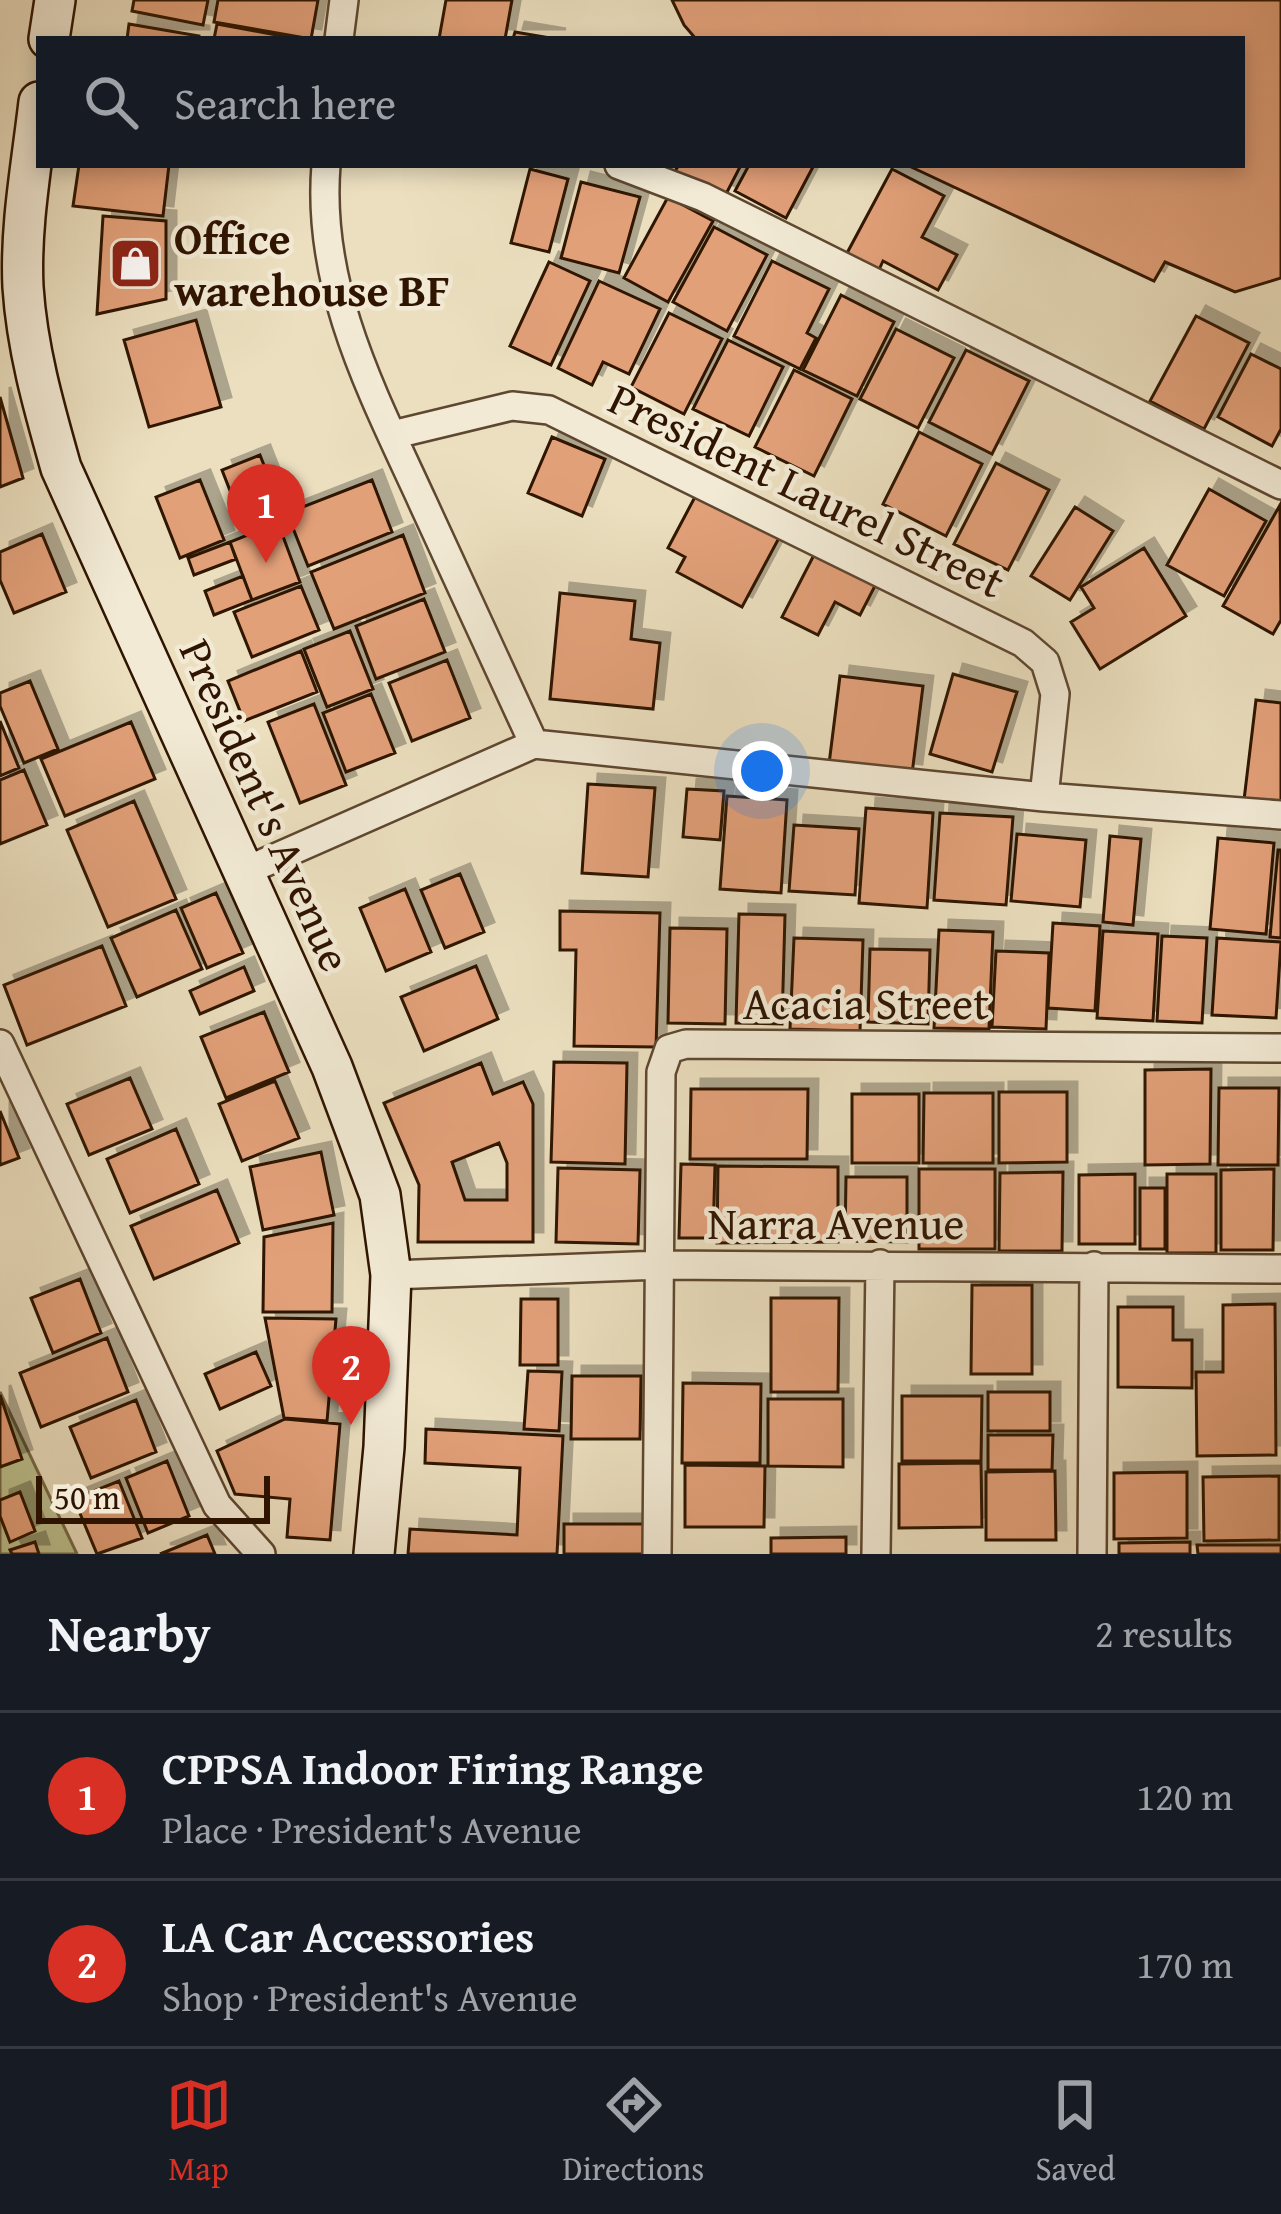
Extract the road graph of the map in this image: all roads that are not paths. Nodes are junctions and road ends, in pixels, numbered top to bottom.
1 (56, 0) edge
2 (344, 0) edge
3 (50, 36) edge
4 (339, 36) edge
5 (36, 126) edge
6 (326, 168) edge
7 (627, 168) edge
8 (392, 435) junction
9 (1281, 484) edge
10 (534, 744) junction
11 (1044, 797) junction
12 (1281, 815) edge
13 (244, 872) junction
14 (0, 1044) edge
15 (1281, 1048) edge
16 (661, 1264) junction
17 (880, 1264) junction
18 (1094, 1266) junction
19 (1281, 1269) edge
20 (391, 1275) junction
21 (261, 1554) edge
22 (374, 1554) edge
23 (657, 1554) edge
24 (876, 1554) edge
25 (1092, 1554) edge

1 - 3 street
2 - 4 street
5 - 13 street, President's Avenue
6 - 8 street
7 - 9 street
8 - 10 street
8 - 11 street, President Laurel Street
10 - 11 street
10 - 13 street
11 - 12 street
13 - 20 street, President's Avenue
14 - 21 street
15 - 16 street, Acacia Street
16 - 17 street, Narra Avenue
16 - 20 street, Narra Avenue
16 - 23 street
17 - 18 street, Narra Avenue
17 - 24 street
18 - 19 street, Narra Avenue
18 - 25 street
20 - 22 street, President's Avenue

